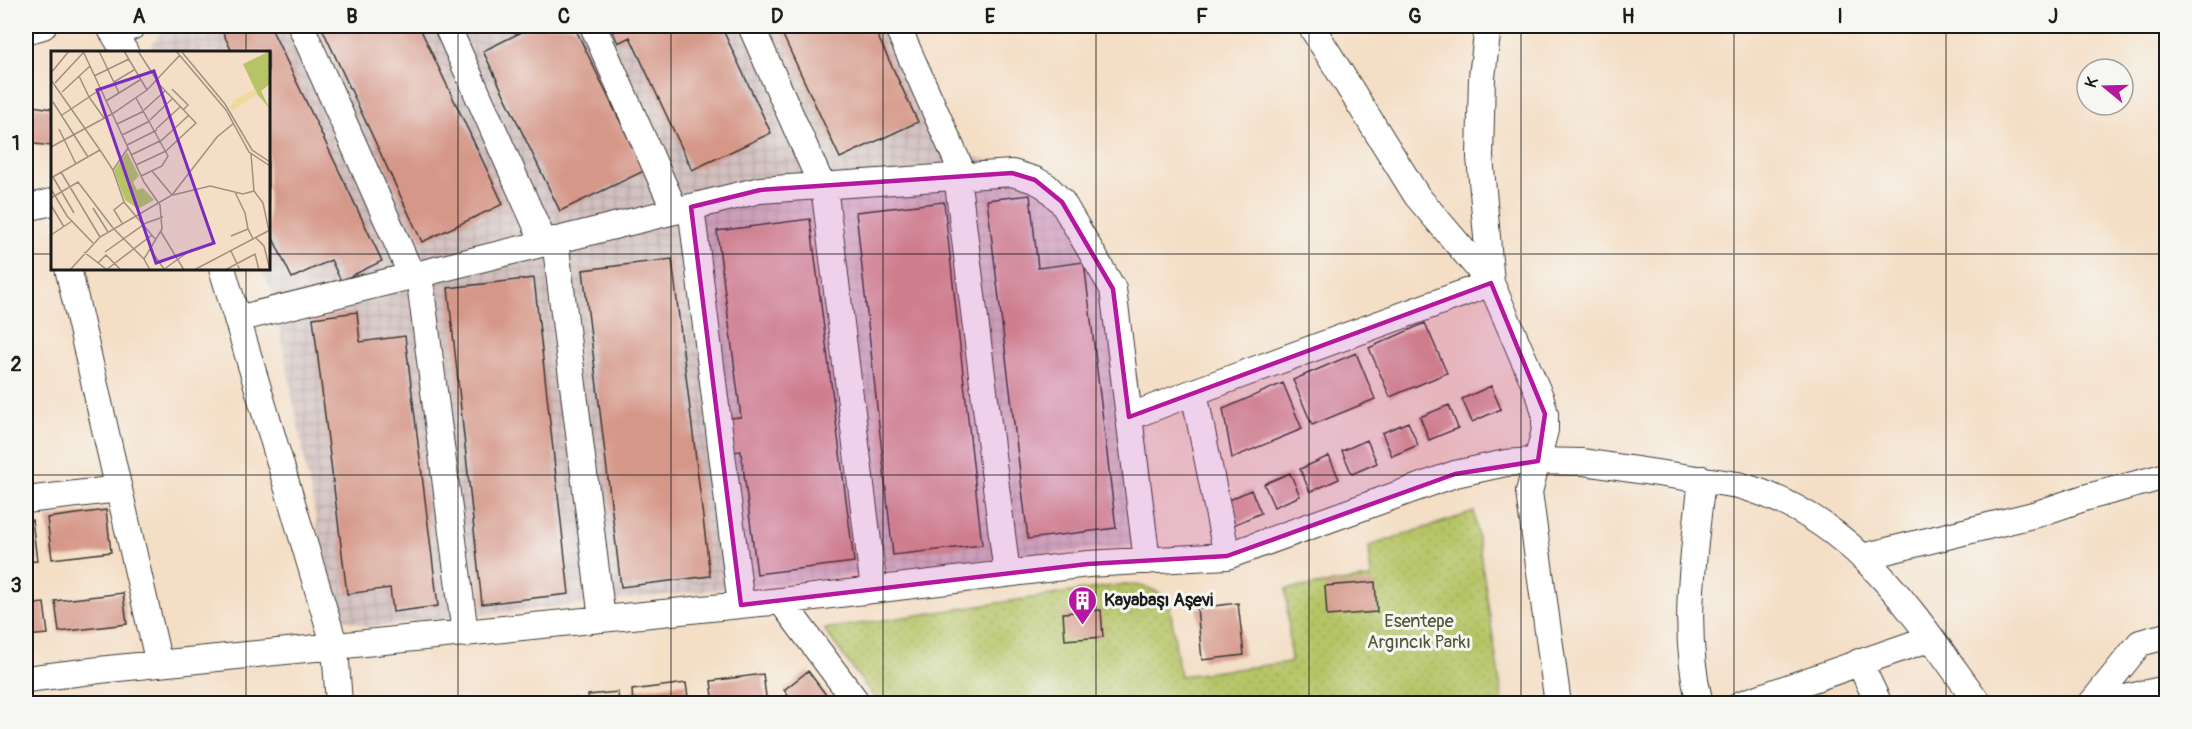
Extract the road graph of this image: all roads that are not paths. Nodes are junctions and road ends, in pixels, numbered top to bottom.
1 (43, 26) edge
2 (301, 26) edge
3 (447, 26) edge
4 (593, 26) edge
5 (751, 26) edge
6 (897, 26) edge
7 (1311, 26) edge
8 (1488, 26) edge
9 (26, 31) edge
10 (961, 176) junction
11 (823, 186) junction
12 (51, 202) edge
13 (26, 208) edge
14 (683, 209) junction
15 (549, 242) junction
16 (68, 270) edge
17 (223, 270) edge
18 (415, 275) junction
19 (1491, 283) junction
20 (237, 319) junction
21 (1194, 392) junction
22 (1129, 417) junction
23 (1538, 461) junction
24 (2166, 476) edge
25 (1702, 479) junction
26 (119, 489) junction
27 (26, 500) edge
28 (1227, 556) junction
29 (1862, 557) junction
30 (1147, 561) junction
31 (1007, 574) junction
32 (874, 590) junction
33 (781, 601) junction
34 (741, 605) junction
35 (602, 619) junction
36 (465, 634) junction
37 (2166, 636) edge
38 (1931, 638) junction
39 (335, 647) junction
40 (1859, 662) junction
41 (159, 664) junction
42 (26, 680) edge
43 (2166, 689) edge
44 (339, 704) edge
45 (858, 704) edge
46 (1558, 704) edge
47 (1700, 704) edge
48 (1741, 704) edge
49 (1879, 704) edge
50 (1979, 704) edge
51 (2091, 704) edge
52 (2098, 704) edge

1 - 9 street
2 - 18 street
3 - 15 street
4 - 14 street
5 - 11 street
6 - 10 street
7 - 19 street
8 - 19 street
10 - 11 street
10 - 22 street
10 - 31 street
11 - 14 street
11 - 32 street
12 - 13 street
14 - 15 street
14 - 34 street
15 - 18 street
15 - 35 street
16 - 26 street
17 - 20 street
18 - 20 street
18 - 36 street
19 - 21 street
19 - 23 street
20 - 39 street
21 - 22 street
21 - 28 street
22 - 30 street
23 - 25 street
23 - 28 street
23 - 46 street
24 - 29 street
25 - 29 street
25 - 47 street
26 - 27 street
26 - 41 street
28 - 30 street
29 - 38 street
30 - 31 street
31 - 32 street
32 - 33 street
33 - 34 street
33 - 45 street
34 - 35 street
35 - 36 street
36 - 39 street
37 - 51 street
38 - 40 street
38 - 50 street
39 - 41 street
39 - 44 street
40 - 48 street
40 - 49 street
41 - 42 street
43 - 52 street

